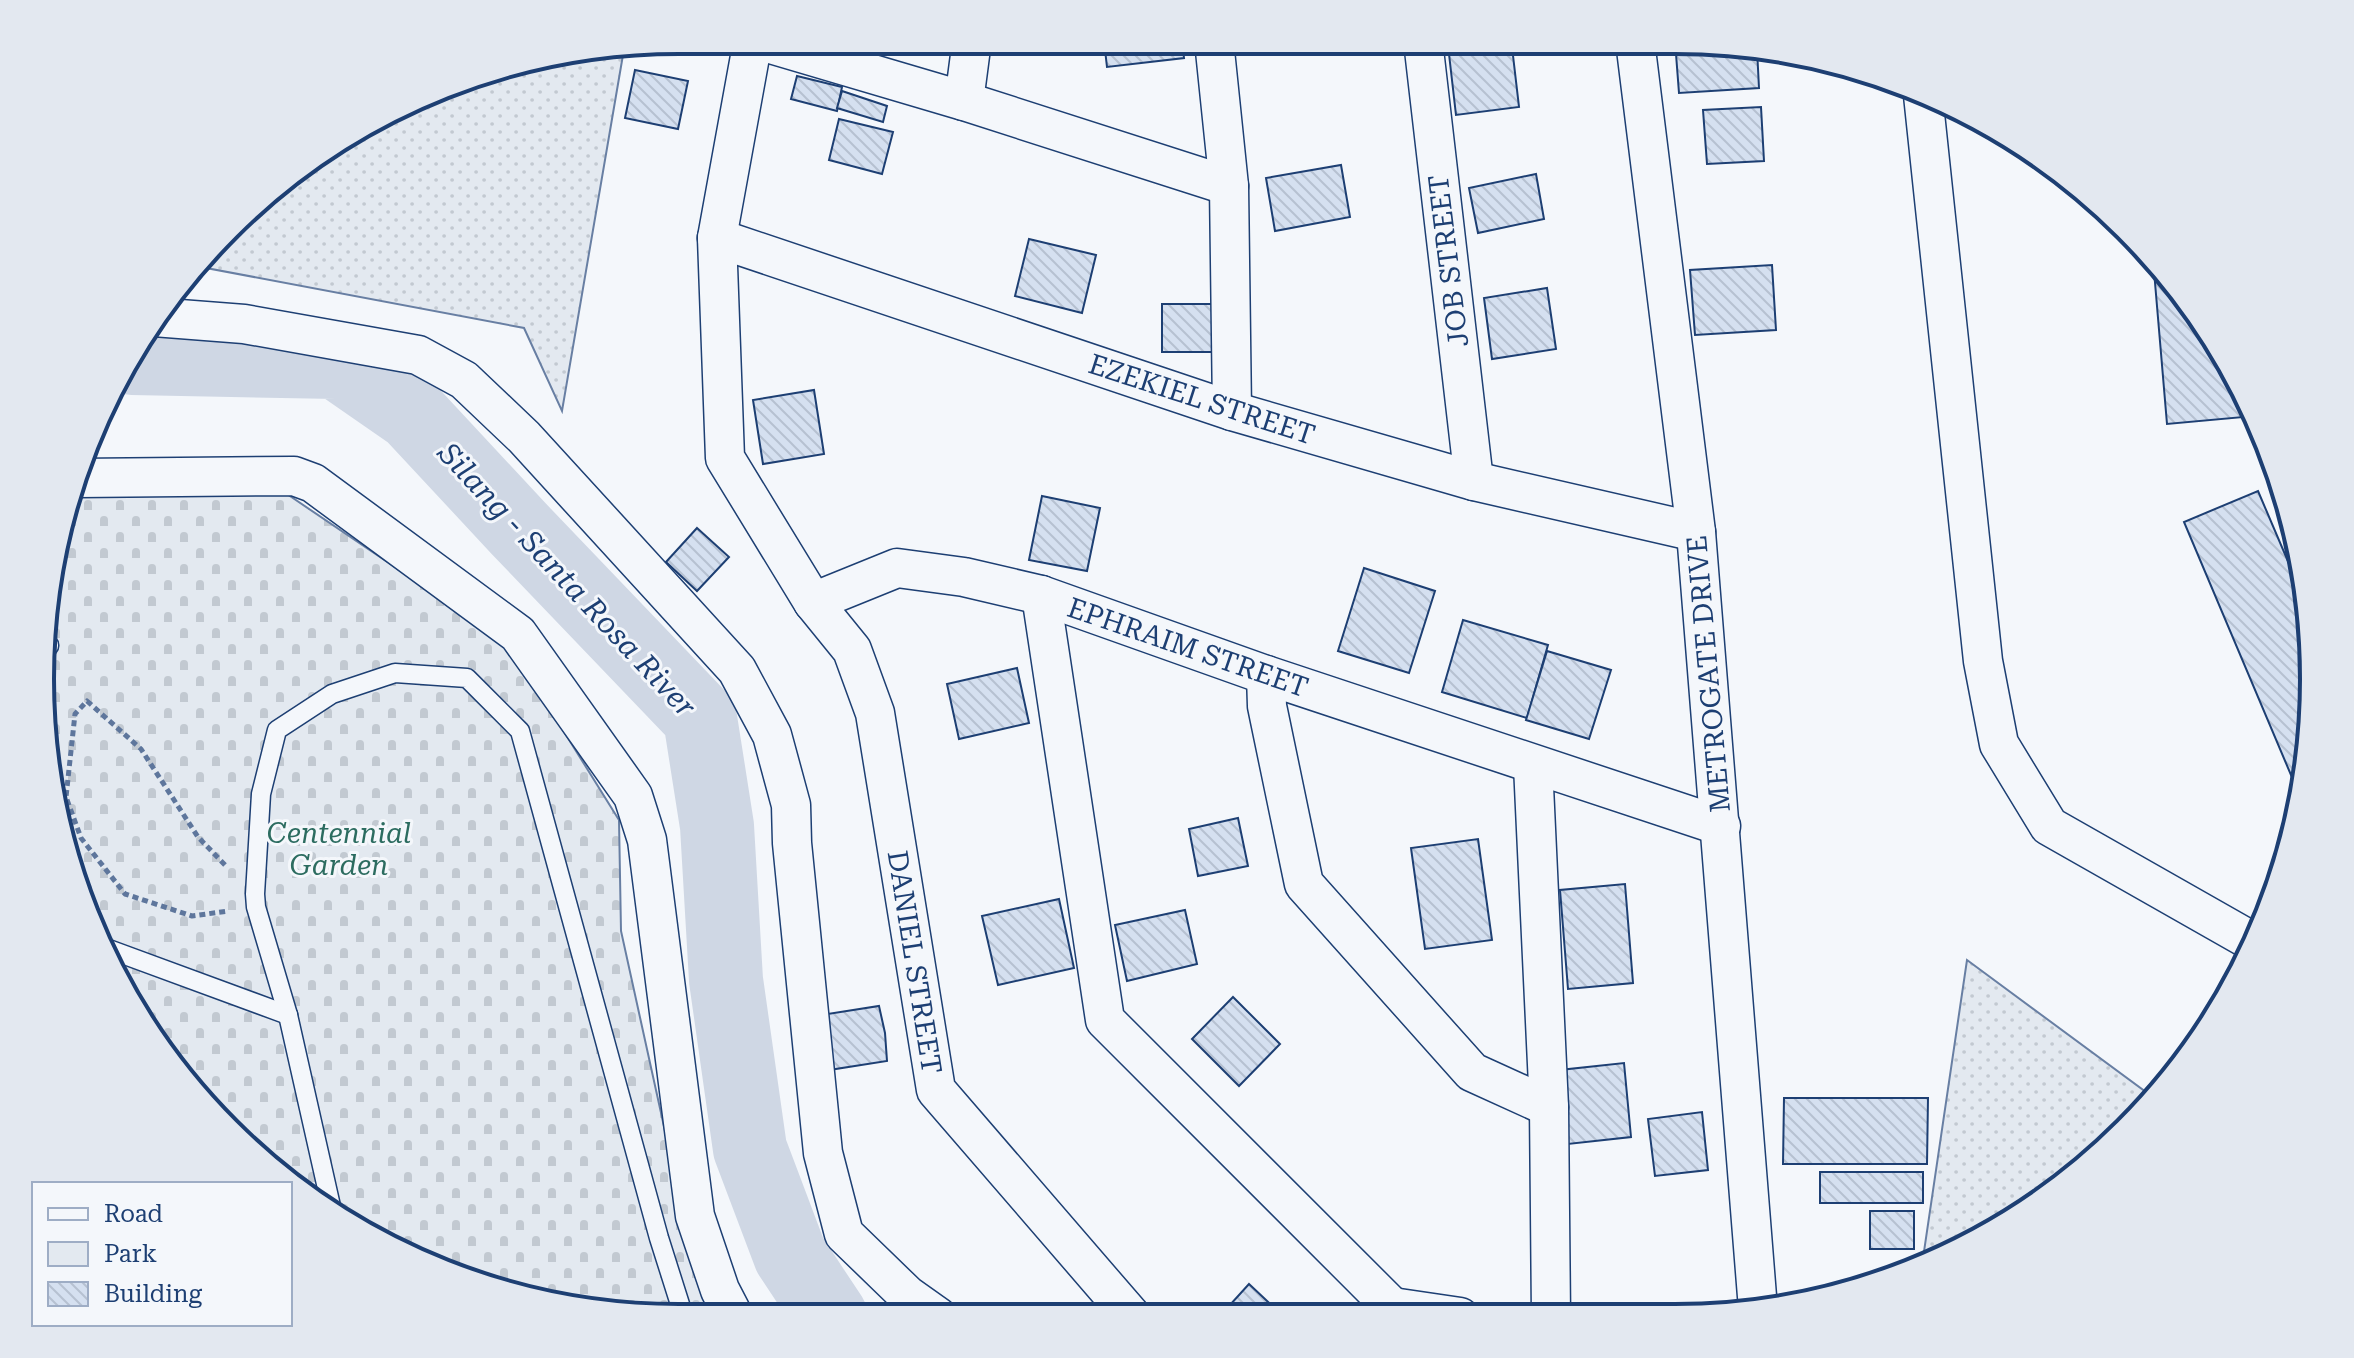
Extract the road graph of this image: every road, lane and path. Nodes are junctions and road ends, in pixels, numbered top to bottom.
1 (752, 54) edge
2 (803, 54) edge
3 (970, 54) edge
4 (1215, 54) edge
5 (1425, 54) edge
6 (1637, 54) edge
7 (964, 101) junction
8 (1924, 106) edge
9 (1229, 186) junction
10 (717, 238) junction
11 (169, 318) edge
12 (1232, 411) junction
13 (87, 478) edge
14 (1474, 481) junction
15 (1696, 532) junction
16 (1041, 595) junction
17 (813, 602) junction
18 (1266, 675) junction
19 (1533, 765) junction
20 (1721, 826) junction
21 (256, 901) junction
22 (2244, 937) edge
23 (117, 952) edge
24 (288, 1015) junction
25 (1549, 1107) junction
26 (329, 1197) edge
27 (1757, 1299) edge
28 (680, 1304) edge
29 (727, 1304) edge
30 (920, 1304) edge
31 (1121, 1304) edge
32 (1380, 1304) edge
33 (1551, 1304) edge

1 - 10 street
2 - 7 street
3 - 7 street
4 - 9 street
5 - 14 street, JOB STREET
6 - 15 street, METROGATE DRIVE
7 - 9 street
8 - 22 street
9 - 12 street
10 - 12 street, EZEKIEL STREET
10 - 17 street
11 - 30 street
12 - 14 street, EZEKIEL STREET
13 - 29 street
14 - 15 street, EZEKIEL STREET
15 - 20 street, METROGATE DRIVE
16 - 17 street, EPHRAIM STREET
16 - 18 street, EPHRAIM STREET
16 - 32 street
17 - 31 street, DANIEL STREET
18 - 19 street, EPHRAIM STREET
18 - 25 street
19 - 20 street, EPHRAIM STREET
19 - 25 street
20 - 27 street, METROGATE DRIVE
21 - 21 path
21 - 24 lane
21 - 28 lane
23 - 24 lane
24 - 26 lane
25 - 33 street

